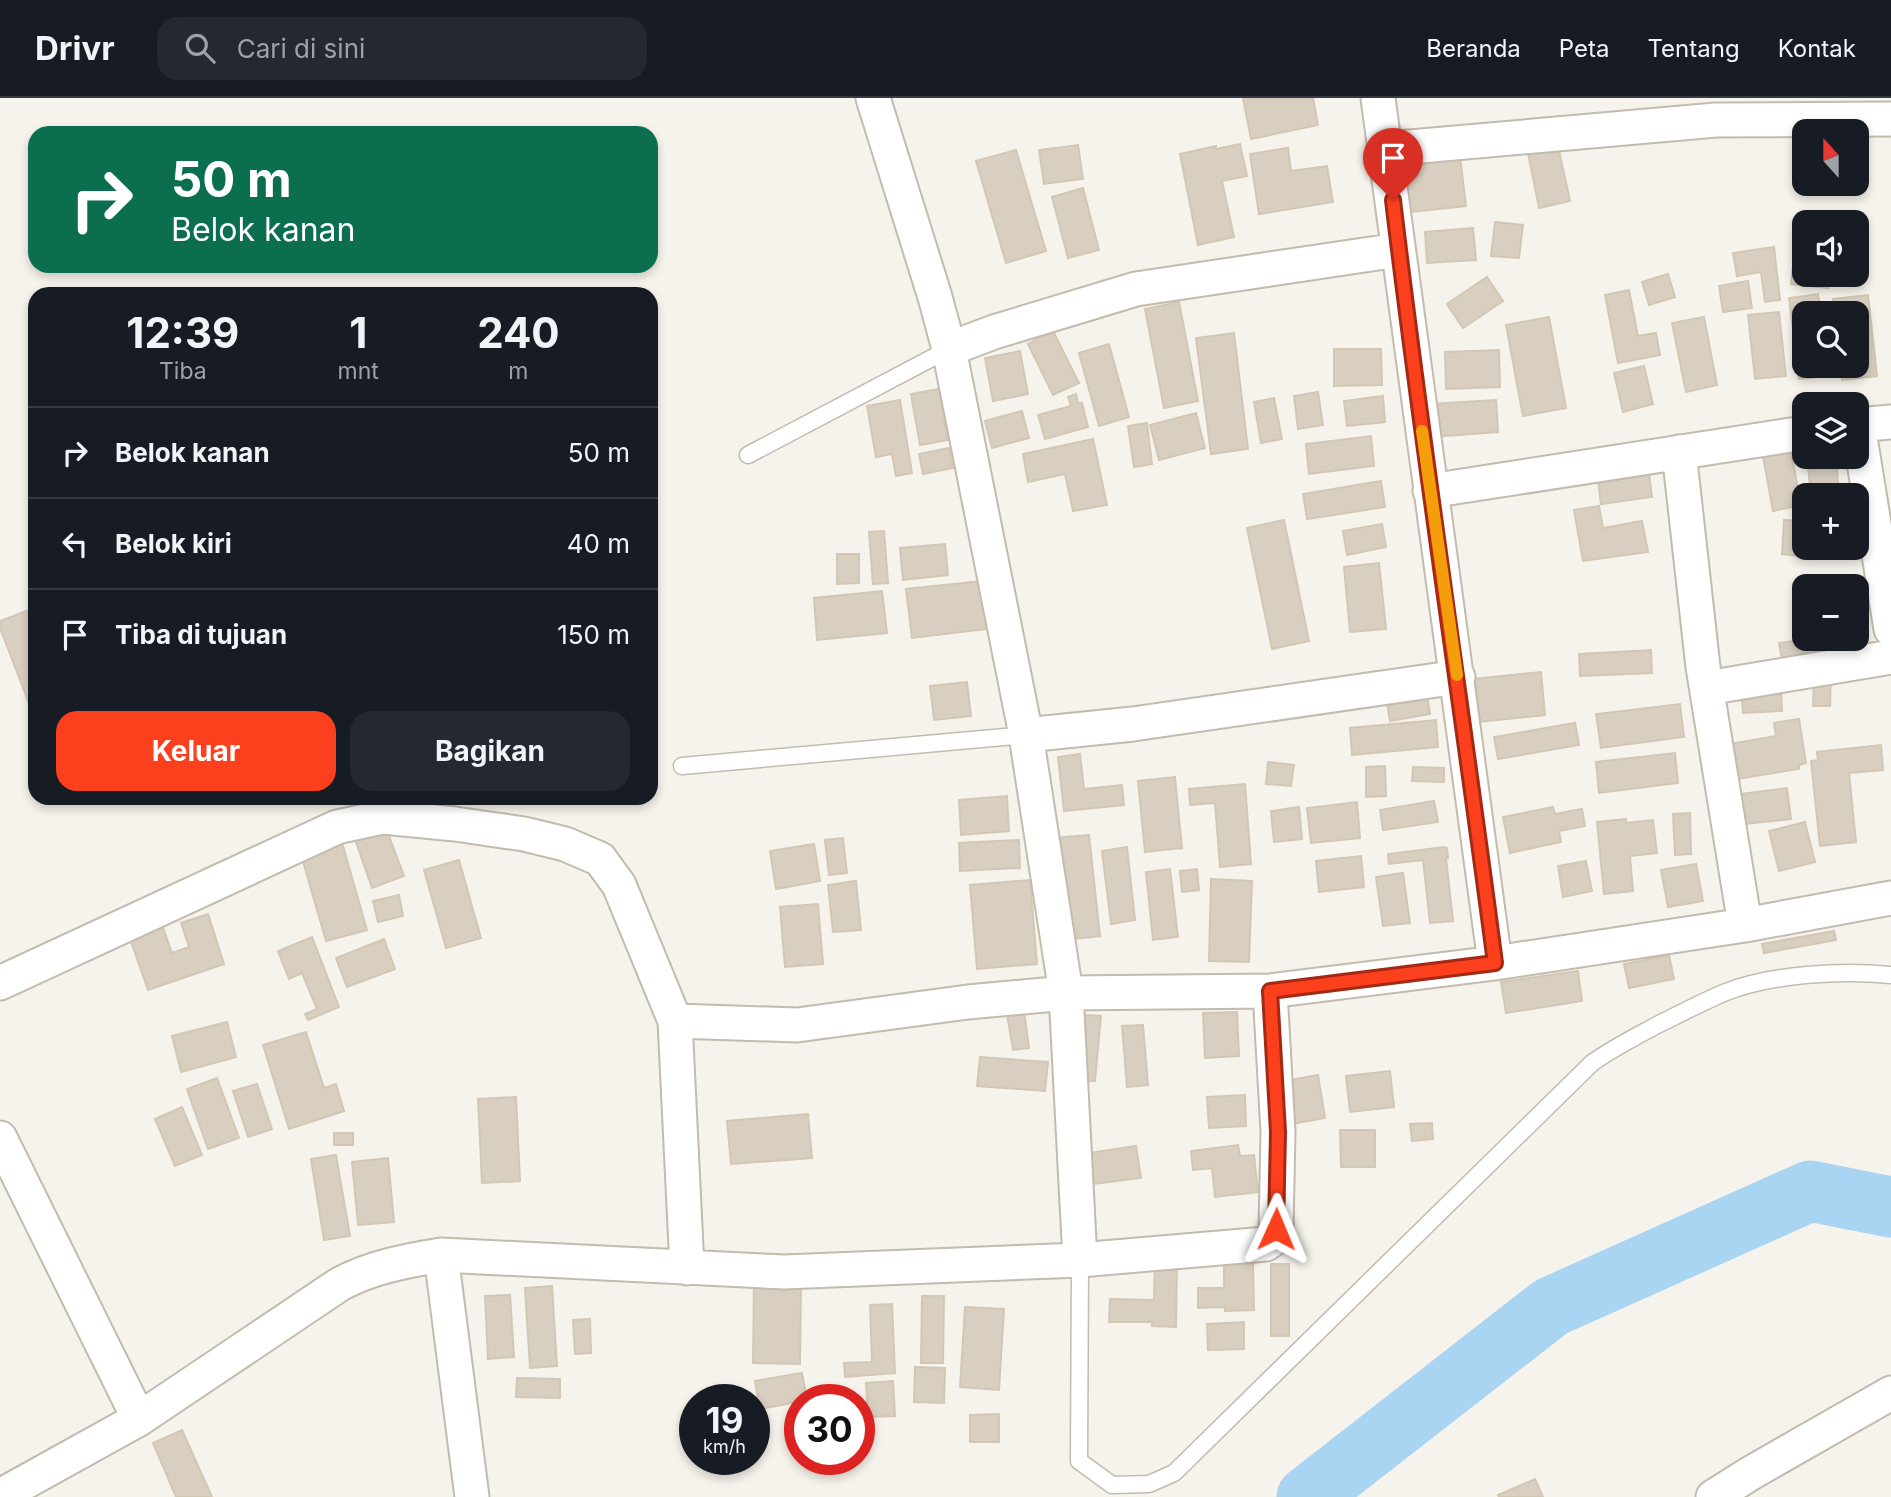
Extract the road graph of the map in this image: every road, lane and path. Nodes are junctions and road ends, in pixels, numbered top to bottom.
1 (873, 98) edge
2 (1378, 98) edge
3 (1891, 119) edge
4 (1387, 149) junction
5 (1398, 250) junction
6 (949, 349) junction
7 (1891, 422) edge
8 (1869, 424) edge
9 (1792, 435) edge
10 (1679, 452) junction
11 (748, 455) dead end
12 (1864, 469) edge
13 (1430, 491) junction
14 (1891, 629) edge
15 (1891, 657) edge
16 (1458, 677) junction
17 (1707, 688) junction
18 (1026, 735) junction
19 (682, 766) dead end
20 (1891, 898) edge
21 (1745, 925) junction
22 (1495, 963) junction
23 (1891, 975) edge
24 (0, 983) edge
25 (1270, 991) junction
26 (1066, 993) junction
27 (675, 1021) junction
28 (0, 1138) edge
29 (441, 1255) junction
30 (1080, 1260) junction
31 (687, 1268) junction
32 (1891, 1393) edge
33 (139, 1419) junction
34 (0, 1496) edge
35 (472, 1497) edge
36 (1713, 1497) edge

1 - 6 street
2 - 4 street
3 - 4 street
4 - 5 street
5 - 6 street
5 - 13 street
6 - 11 lane
6 - 18 street
7 - 8 street
9 - 10 street
10 - 13 street
10 - 17 street
12 - 14 street
13 - 16 street
15 - 17 street
16 - 18 street
16 - 22 street
17 - 21 street
18 - 19 lane
18 - 26 street
20 - 21 street
21 - 22 street
22 - 25 street
23 - 30 lane
24 - 27 street
25 - 26 street
25 - 30 street
26 - 27 street
26 - 30 street
27 - 31 street
28 - 33 street
29 - 31 street
29 - 33 street
29 - 35 street
30 - 31 street
32 - 36 street
33 - 34 street

